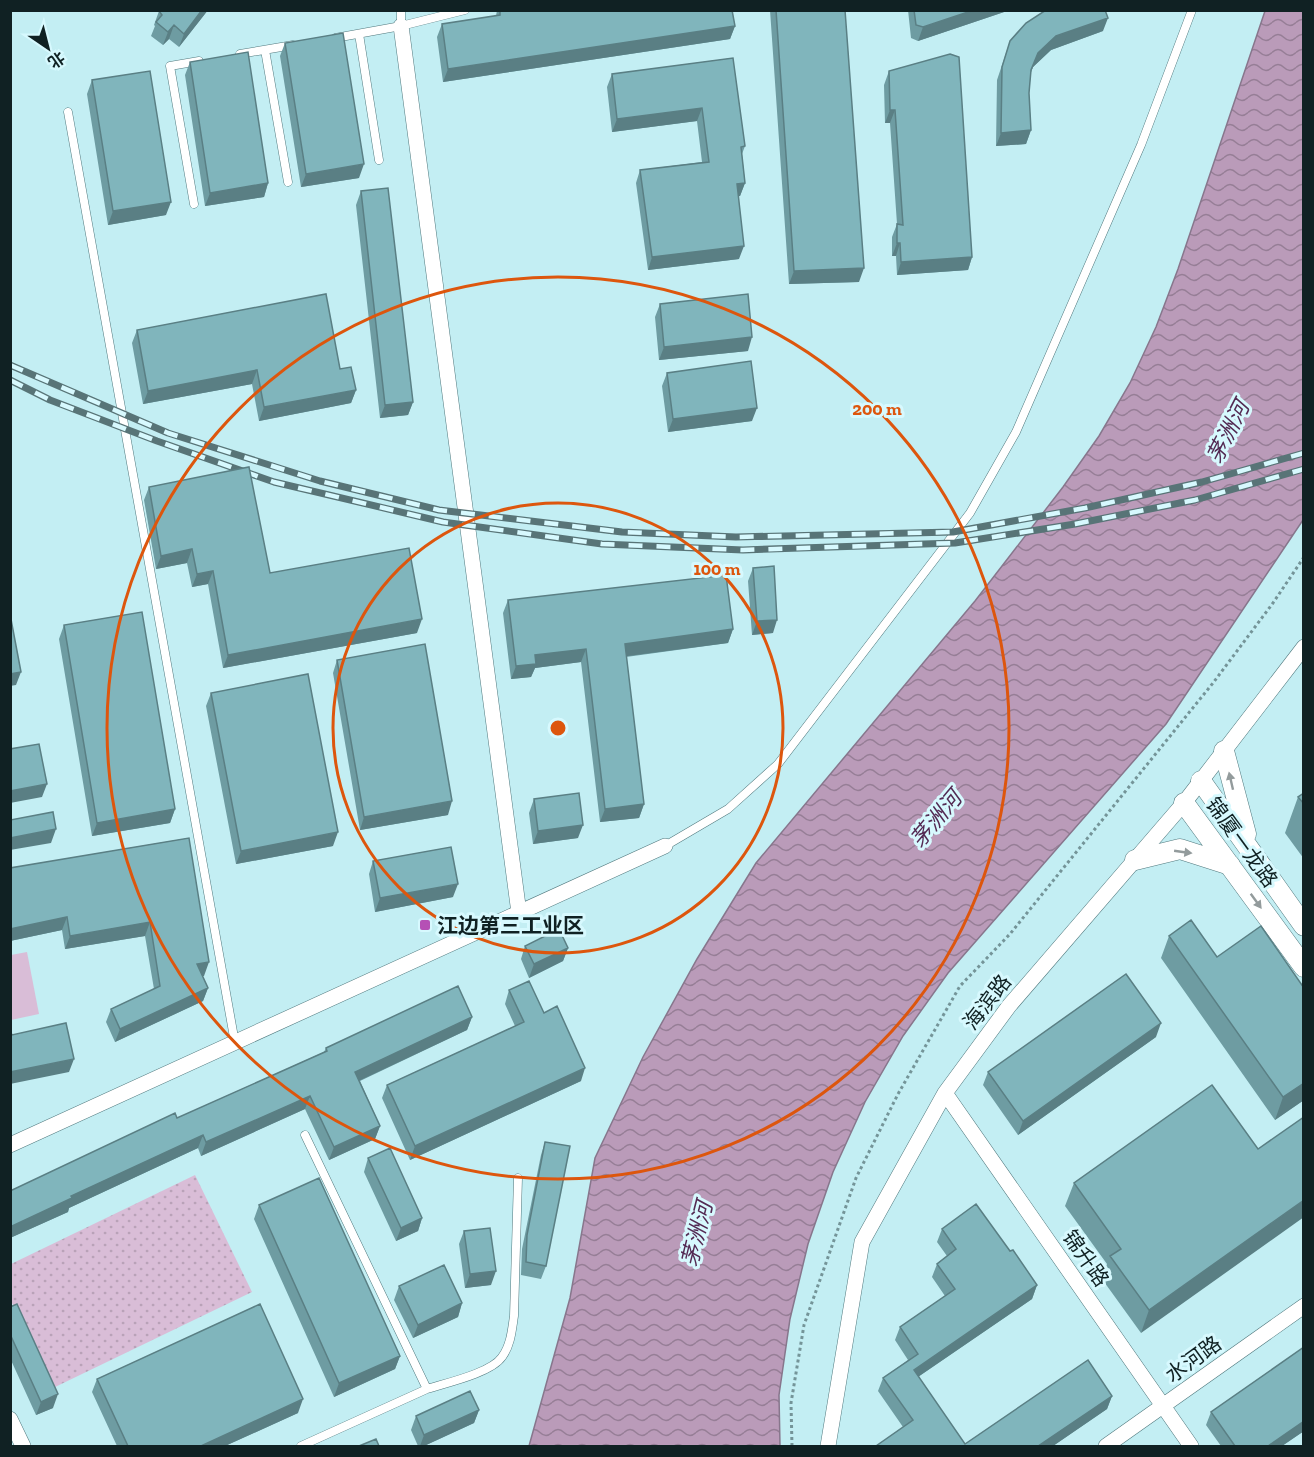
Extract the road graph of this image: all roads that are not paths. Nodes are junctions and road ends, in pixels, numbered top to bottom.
1 (401, 10) edge
2 (465, 10) edge
3 (1192, 10) edge
4 (402, 26) junction
5 (359, 34) junction
6 (324, 40) edge
7 (300, 44) edge
8 (265, 50) junction
9 (230, 56) edge
10 (206, 60) edge
11 (68, 112) dead end
12 (379, 160) dead end
13 (288, 182) dead end
14 (194, 204) dead end
15 (1304, 647) edge
16 (1224, 751) junction
17 (1201, 782) junction
18 (1184, 803) junction
19 (665, 846) joint
20 (1251, 851) junction
21 (1135, 860) junction
22 (1230, 865) junction
23 (519, 913) junction
24 (1304, 926) edge
25 (1304, 967) edge
26 (235, 1042) junction
27 (945, 1093) junction
28 (305, 1135) dead end
29 (10, 1145) edge
30 (518, 1178) dead end
31 (1304, 1306) edge
32 (428, 1389) junction
33 (1163, 1406) junction
34 (10, 1419) edge
35 (23, 1446) edge
36 (301, 1446) edge
37 (828, 1446) edge
38 (1106, 1446) edge
39 (1191, 1446) edge

1 - 4 lane
2 - 4 lane
3 - 19 lane
4 - 5 lane
4 - 23 street
5 - 6 lane
5 - 12 lane
7 - 8 lane
8 - 9 lane
8 - 13 lane
10 - 14 lane
11 - 26 lane
15 - 16 street, 海滨路
16 - 17 street, 海滨路
20 -> 16 street
17 - 18 street, 海滨路
17 - 20 street, 锦厦一龙路
18 - 21 street, 海滨路
18 - 22 street, 锦厦一龙路
19 - 23 street
20 - 24 street, 锦厦一龙路
21 -> 22 street
21 - 27 street, 海滨路
22 -> 25 street, 锦厦一龙路
23 - 26 street
26 - 29 street
27 - 33 street, 锦升路
27 - 37 street, 海滨路
28 - 32 lane
30 - 32 lane
31 - 33 street, 水河路
32 - 36 lane
33 - 38 street, 水河路
33 - 39 street, 锦升路
34 - 35 street

